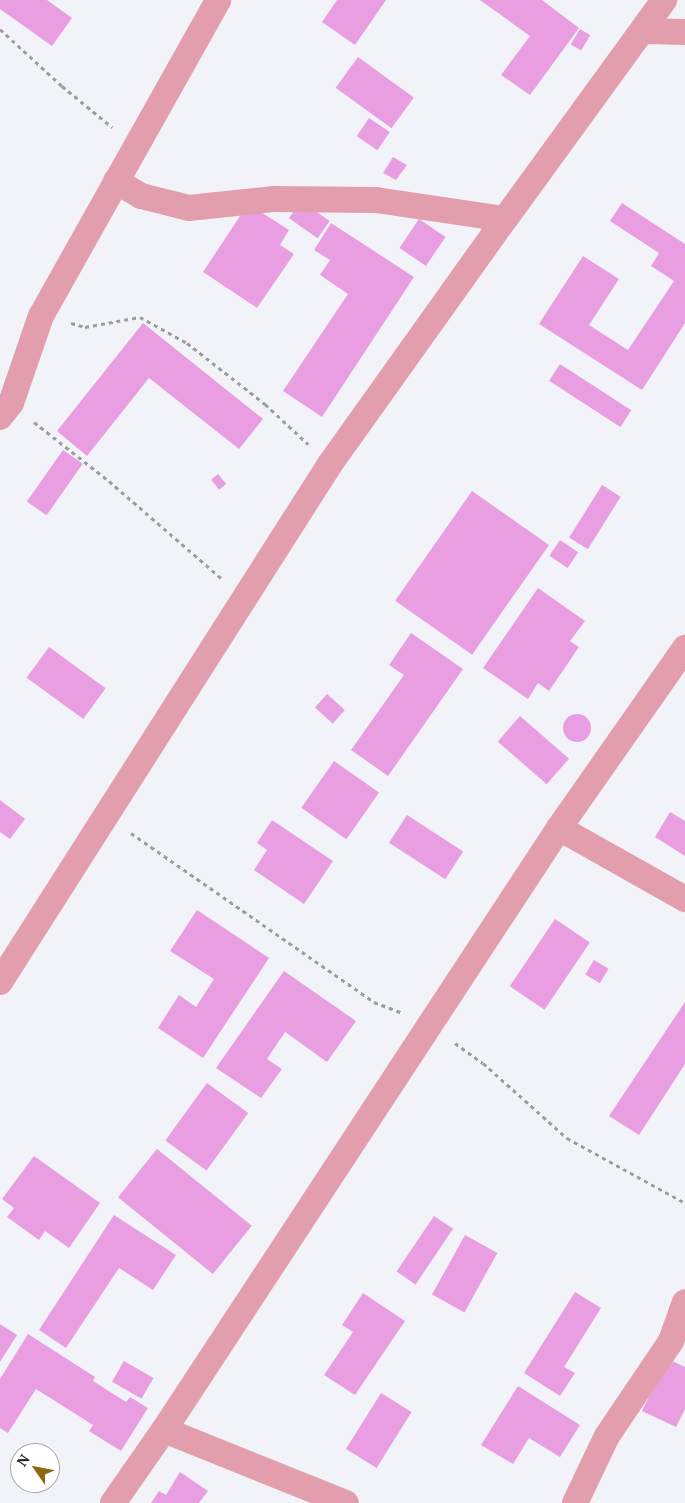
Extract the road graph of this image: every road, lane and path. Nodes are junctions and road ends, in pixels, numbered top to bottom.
1 (218, 0) edge
2 (664, 0) edge
3 (0, 29) edge
4 (643, 31) junction
5 (685, 32) edge
6 (136, 146) junction
7 (116, 182) junction
8 (505, 219) junction
9 (41, 316) junction
10 (6, 410) edge
11 (330, 464) junction
12 (244, 599) junction
13 (685, 648) edge
14 (107, 817) junction
15 (559, 828) junction
16 (685, 899) edge
17 (0, 982) edge
18 (431, 1024) junction
19 (685, 1203) edge
20 (685, 1302) edge
21 (164, 1430) junction
22 (113, 1503) edge
23 (346, 1503) edge
24 (575, 1503) edge

1 - 6 street
2 - 4 street
3 - 6 path
4 - 5 street
4 - 8 street
6 - 7 street
7 - 8 street
7 - 9 street
8 - 11 street
9 - 10 street
9 - 11 path
10 - 12 path
11 - 12 street
12 - 14 street
13 - 15 street
14 - 17 street
14 - 18 path
15 - 16 street
15 - 18 street
18 - 19 path
18 - 21 street
20 - 24 street
21 - 22 street
21 - 23 street

